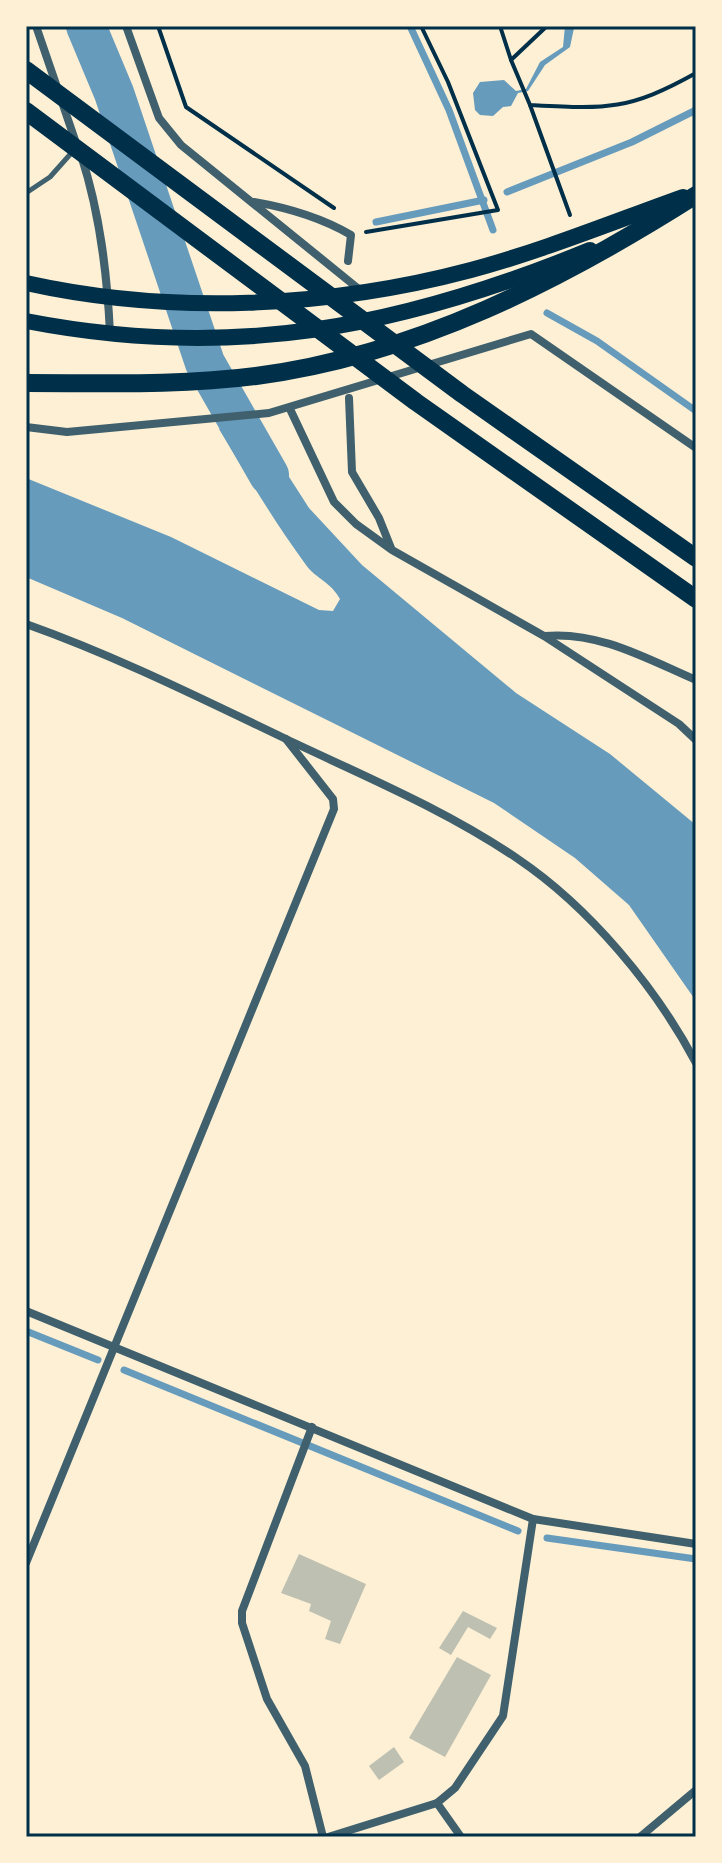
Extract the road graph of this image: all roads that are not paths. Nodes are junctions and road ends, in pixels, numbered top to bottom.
1 (36, 26) edge
2 (126, 26) edge
3 (30, 73) edge
4 (26, 111) edge
5 (78, 146) junction
6 (26, 193) edge
7 (696, 194) edge
8 (253, 202) junction
9 (348, 261) dead end
10 (26, 283) edge
11 (362, 291) junction
12 (108, 297) junction
13 (26, 321) edge
14 (110, 333) junction
15 (26, 383) edge
16 (349, 398) dead end
17 (290, 409) junction
18 (26, 427) edge
19 (696, 448) edge
20 (392, 550) junction
21 (696, 558) edge
22 (696, 599) edge
23 (26, 624) edge
24 (544, 636) junction
25 (696, 680) edge
26 (286, 739) junction
27 (696, 740) edge
28 (696, 1063) edge
29 (26, 1311) edge
30 (113, 1347) junction
31 (312, 1427) junction
32 (533, 1519) junction
33 (696, 1544) edge
34 (26, 1563) edge
35 (696, 1790) edge
36 (437, 1803) junction
37 (325, 1837) edge
38 (461, 1837) edge
39 (640, 1837) edge

1 - 5 street
2 - 8 street
3 - 21 highway
4 - 22 highway
5 - 6 lane
5 - 12 street
7 - 11 highway
7 - 14 highway
7 - 15 highway
8 - 9 street
8 - 11 street
10 - 12 highway
11 - 12 highway
12 - 14 street
13 - 14 highway
16 - 20 street
17 - 18 street
17 - 19 street
17 - 20 street
20 - 24 street
23 - 26 street
24 - 25 street
24 - 27 street
26 - 28 street
26 - 30 street
29 - 30 street
30 - 31 street
30 - 34 street
31 - 32 street
31 - 37 street
32 - 33 street
32 - 36 street
35 - 39 street
36 - 37 street
36 - 38 street

